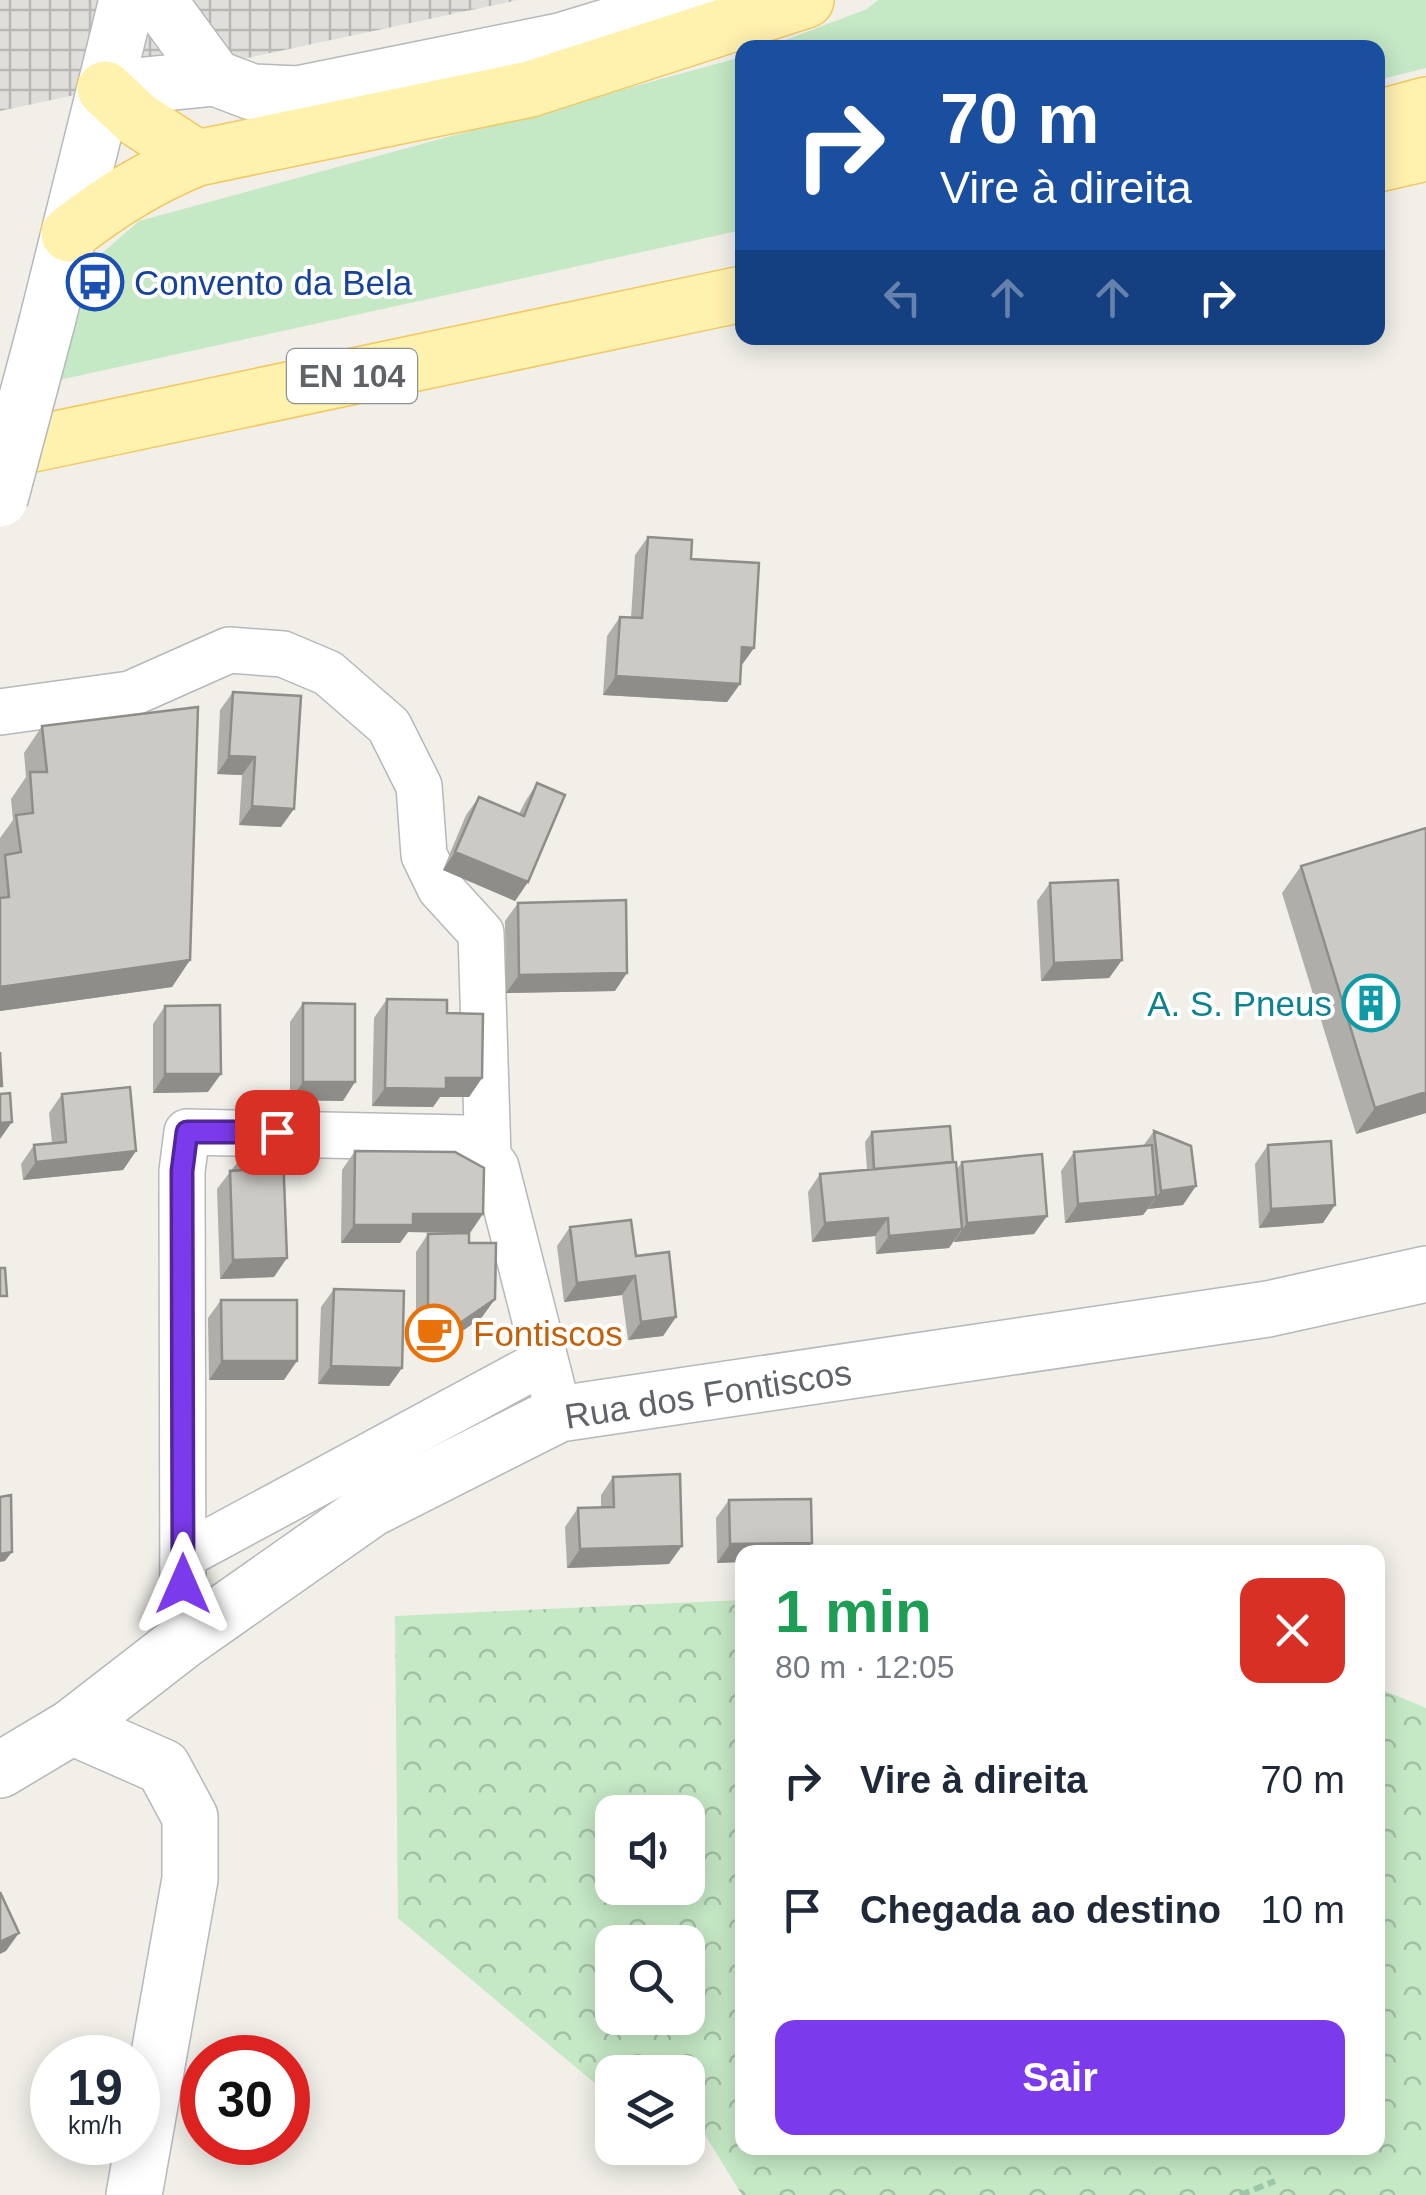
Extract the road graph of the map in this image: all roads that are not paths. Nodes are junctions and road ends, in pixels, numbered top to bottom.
1 (127, 0) edge
2 (158, 0) edge
3 (696, 0) edge
4 (806, 0) edge
5 (215, 78) junction
6 (105, 90) junction
7 (1426, 105) edge
8 (1385, 116) edge
9 (1426, 153) edge
10 (197, 158) junction
11 (1385, 162) edge
12 (69, 234) junction
13 (730, 294) edge
14 (0, 451) edge
15 (0, 499) edge
16 (0, 712) edge
17 (488, 1157) junction
18 (1426, 1274) edge
19 (545, 1361) junction
20 (559, 1414) junction
21 (183, 1556) junction
22 (182, 1641) junction
23 (72, 1727) junction
24 (3, 1766) edge
25 (134, 2195) edge

1 - 6 street
2 - 5 street
3 - 5 street
4 - 10 main road
5 - 6 street
6 - 10 main road
6 - 12 street
7 - 8 main road
9 - 11 main road
10 - 12 main road
12 - 15 street, bridge
13 - 14 main road, EN 104
16 - 17 street
17 - 19 street
17 - 21 street
18 - 20 street, Rua dos Fontiscos
19 - 20 street
19 - 21 street
20 - 22 street, Rua dos Fontiscos
21 - 22 street
22 - 23 street, Rua dos Fontiscos
23 - 24 street, Rua dos Fontiscos
23 - 25 street

